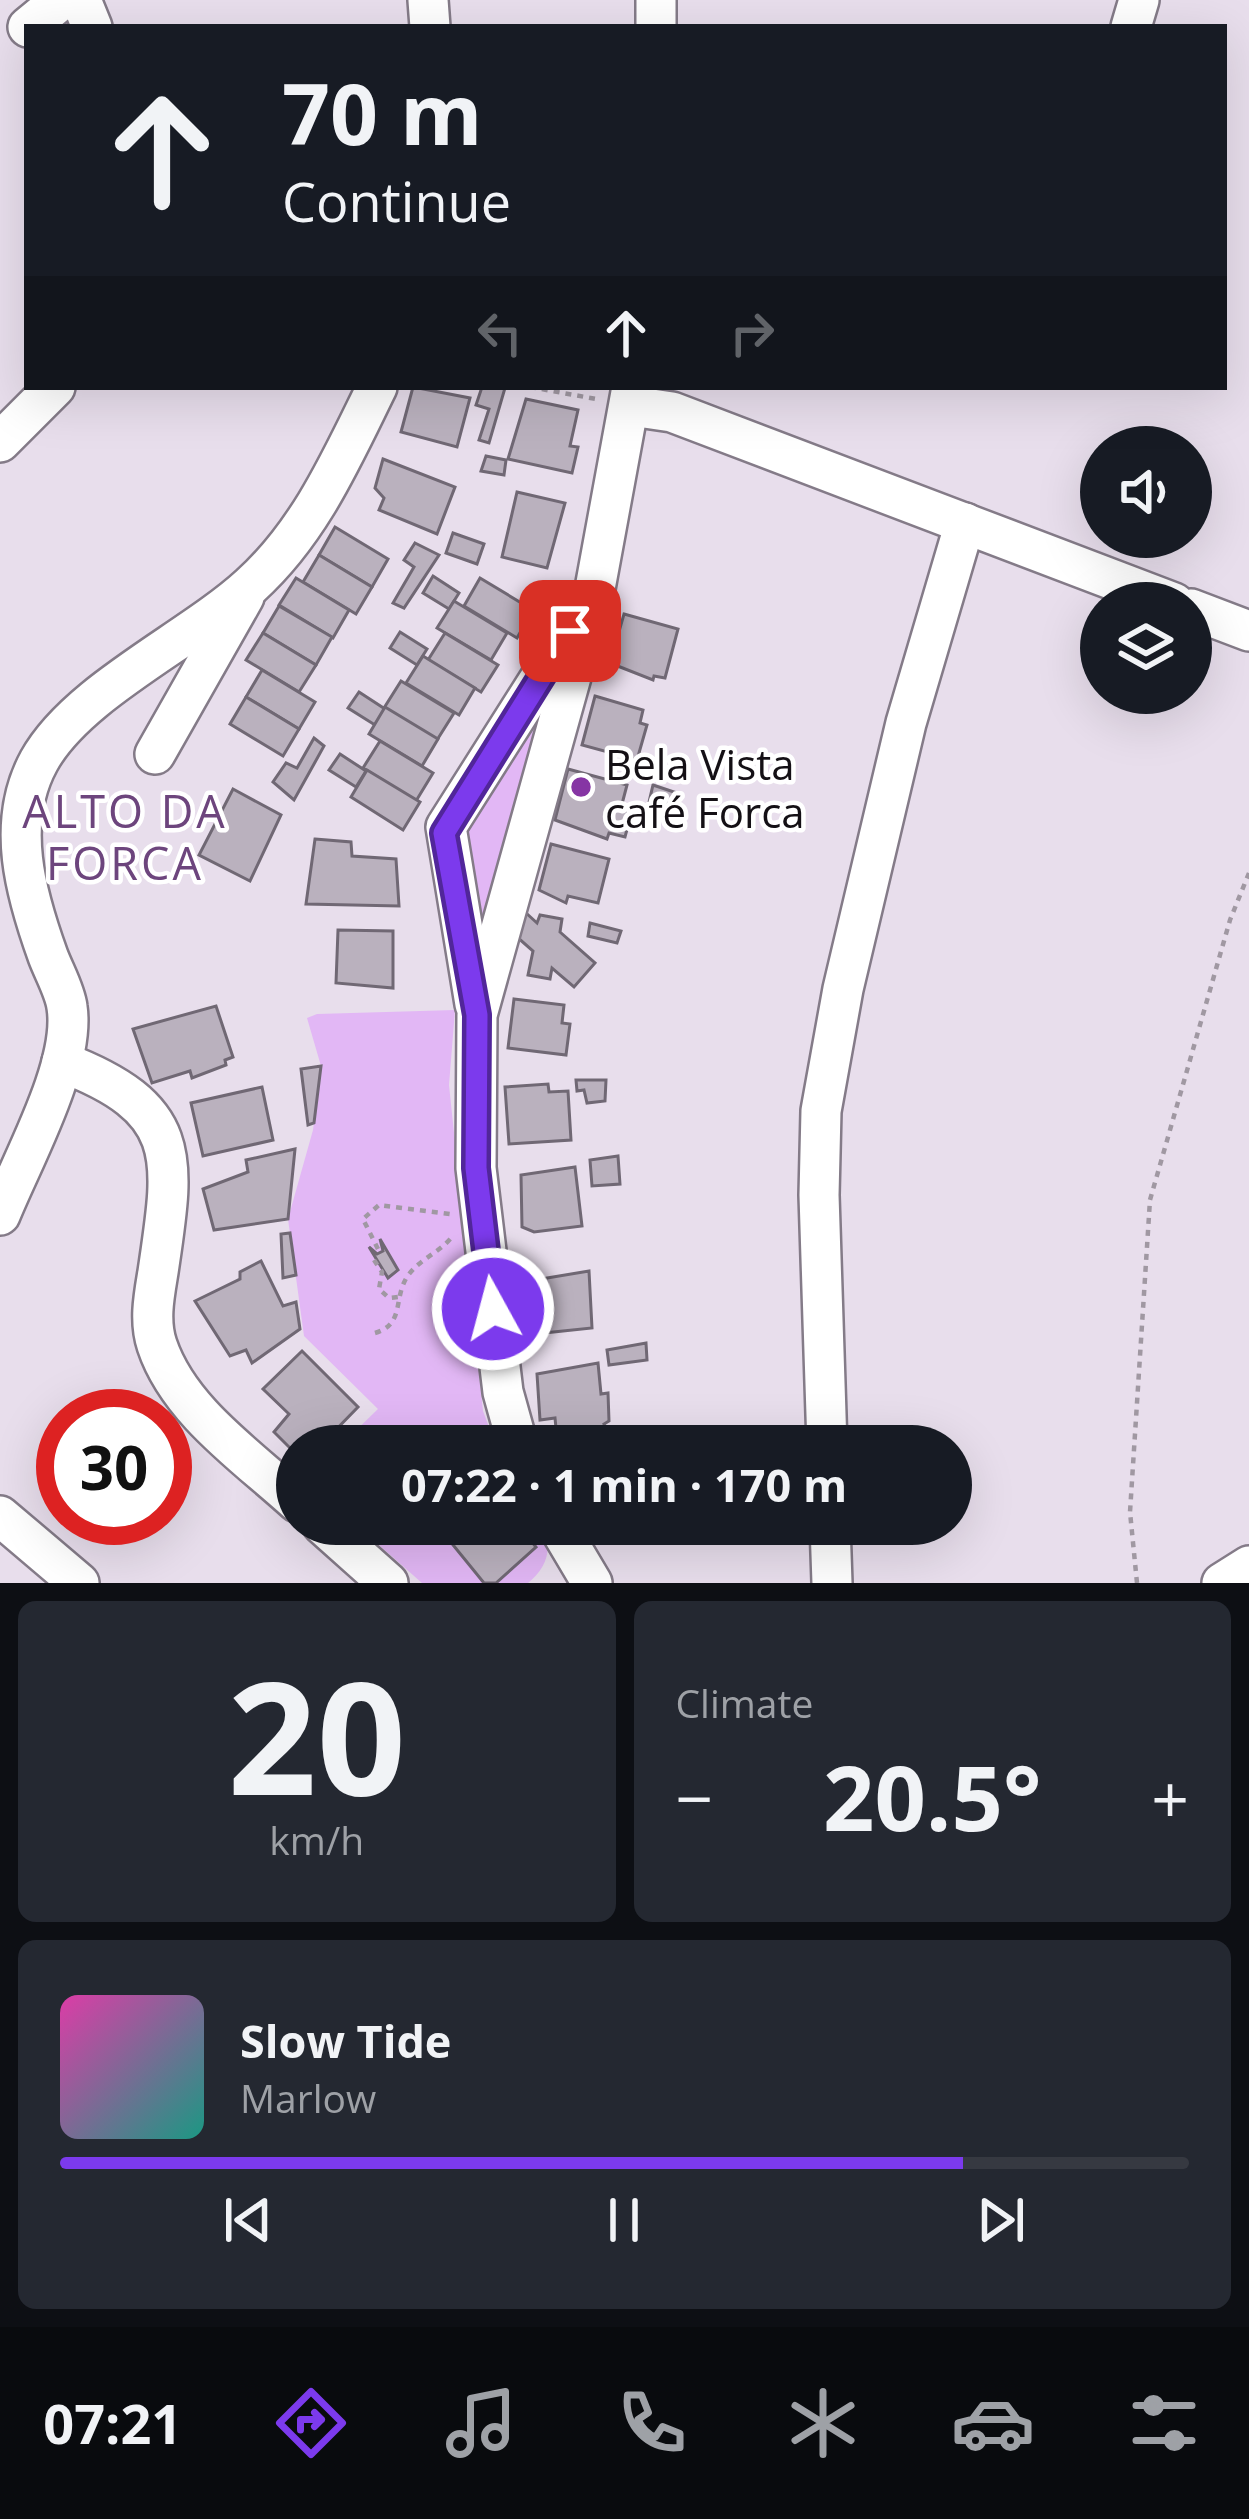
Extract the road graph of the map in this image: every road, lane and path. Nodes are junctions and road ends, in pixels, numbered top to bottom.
1 (61, 0) edge
2 (31, 24) edge
3 (24, 30) edge
4 (0, 50) edge
5 (52, 390) edge
6 (376, 390) edge
7 (564, 390) edge
8 (632, 396) edge
9 (0, 442) edge
10 (964, 523) junction
11 (1119, 582) edge
12 (251, 585) junction
13 (594, 594) junction
14 (1212, 617) edge
15 (1249, 632) edge
16 (155, 754) dead end
17 (1249, 874) edge
18 (477, 1015) junction
19 (62, 1062) junction
20 (0, 1215) edge
21 (474, 1223) junction
22 (378, 1249) dead end
23 (374, 1260) dead end
24 (398, 1297) junction
25 (375, 1333) dead end
26 (512, 1425) edge
27 (826, 1425) edge
28 (276, 1483) edge
29 (0, 1516) edge
30 (345, 1545) edge
31 (565, 1545) edge
32 (831, 1545) edge
33 (1249, 1566) edge
34 (578, 1578) edge
35 (79, 1583) edge
36 (388, 1583) edge
37 (832, 1583) edge
38 (1137, 1583) edge
39 (1222, 1583) edge

1 - 2 street
3 - 4 street
5 - 9 street
6 - 12 street
7 - 8 path
8 - 10 street
8 - 13 street
10 - 11 street
10 - 27 street
12 - 16 street
12 - 19 street
13 - 18 street
13 - 18 street
14 - 15 street
17 - 38 path
18 - 21 street
19 - 20 street
19 - 28 street
21 - 22 path
21 - 24 path
21 - 26 street
23 - 24 path
24 - 25 path
29 - 35 street
30 - 36 street
31 - 34 street
32 - 37 street
33 - 39 street

